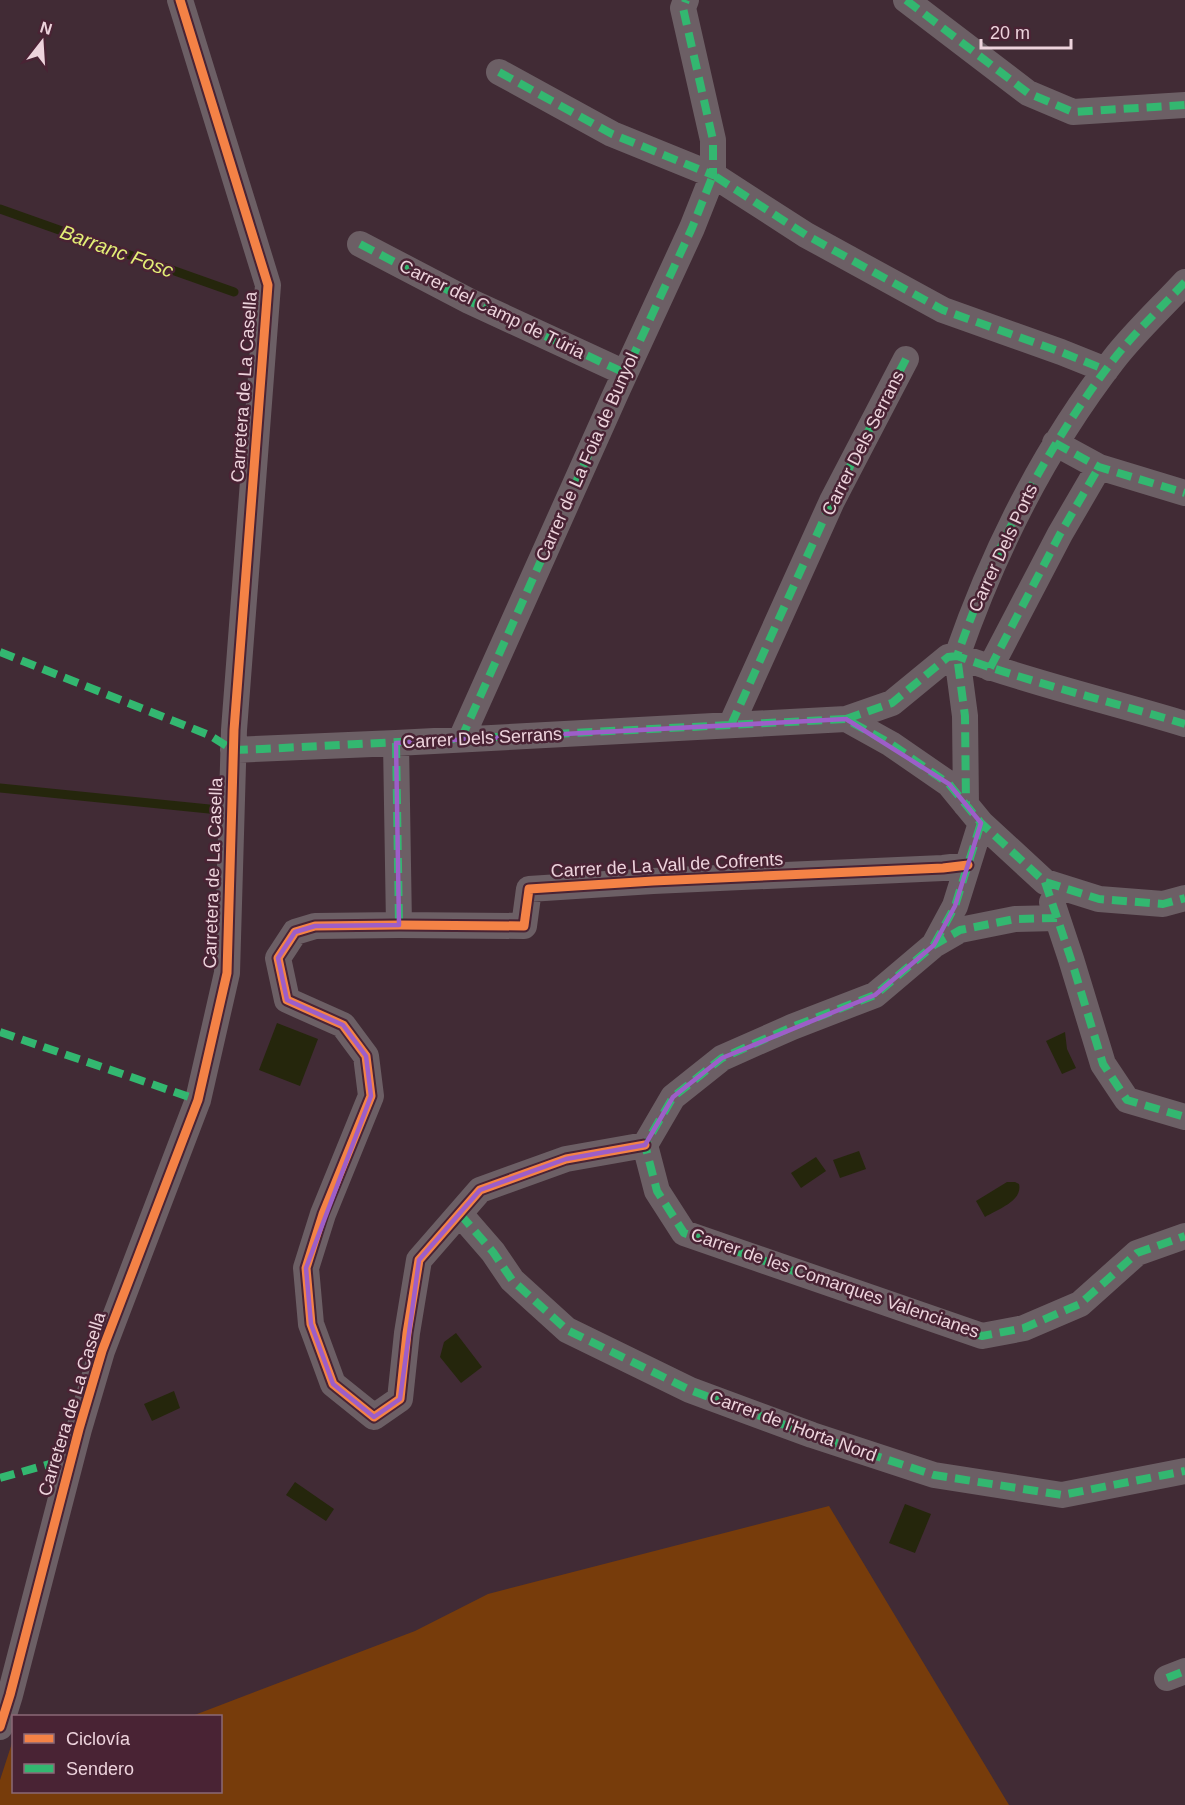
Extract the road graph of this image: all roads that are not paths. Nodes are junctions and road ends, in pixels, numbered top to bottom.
1 (180, 0) edge
2 (686, 0) edge
3 (906, 0) edge
4 (499, 72) dead end
5 (1185, 105) edge
6 (712, 175) junction
7 (360, 244) dead end
8 (1185, 282) edge
9 (906, 359) dead end
10 (1106, 370) junction
11 (625, 373) junction
12 (1055, 443) junction
13 (1099, 466) junction
14 (1185, 493) edge
15 (957, 656) junction
16 (990, 668) junction
17 (846, 719) junction
18 (1185, 724) edge
19 (731, 725) junction
20 (461, 739) junction
21 (396, 743) junction
22 (233, 750) junction
23 (973, 814) junction
24 (968, 865) junction
25 (1045, 882) junction
26 (1185, 898) edge
27 (1057, 918) junction
28 (399, 924) junction
29 (934, 945) junction
30 (1185, 1117) edge
31 (645, 1145) junction
32 (459, 1214) junction
33 (1185, 1236) edge
34 (1185, 1471) edge
35 (0, 1727) edge

1 - 22 street, Carretera de La Casella
2 - 6 street, Carrer de La Foia de Bunyol
3 - 5 street
4 - 6 street
6 - 10 street
6 - 11 street, Carrer de La Foia de Bunyol
7 - 11 street, Carrer del Camp de Túria
8 - 10 street
9 - 19 street, Carrer Dels Serrans
10 - 12 street
11 - 20 street, Carrer de La Foia de Bunyol
12 - 13 street
12 - 15 street, Carrer Dels Ports
13 - 14 street
13 - 16 street
15 - 16 street
15 - 17 street
15 - 23 street, Carrer Dels Ports
16 - 18 street
17 - 19 street, Carrer Dels Serrans
17 - 23 street
19 - 20 street, Carrer Dels Serrans
20 - 21 street, Carrer Dels Serrans
21 - 22 street, Carrer Dels Serrans
21 - 28 street
22 - 35 street, Carretera de La Casella
23 - 24 street
23 - 25 street
24 - 28 street, Carrer de La Vall de Cofrents
24 - 29 street
25 - 26 street
25 - 27 street
27 - 29 street
27 - 30 street
28 - 32 street
29 - 31 street
31 - 32 street
31 - 33 street, Carrer de les Comarques Valencianes
32 - 34 street, Carrer de l'Horta Nord

